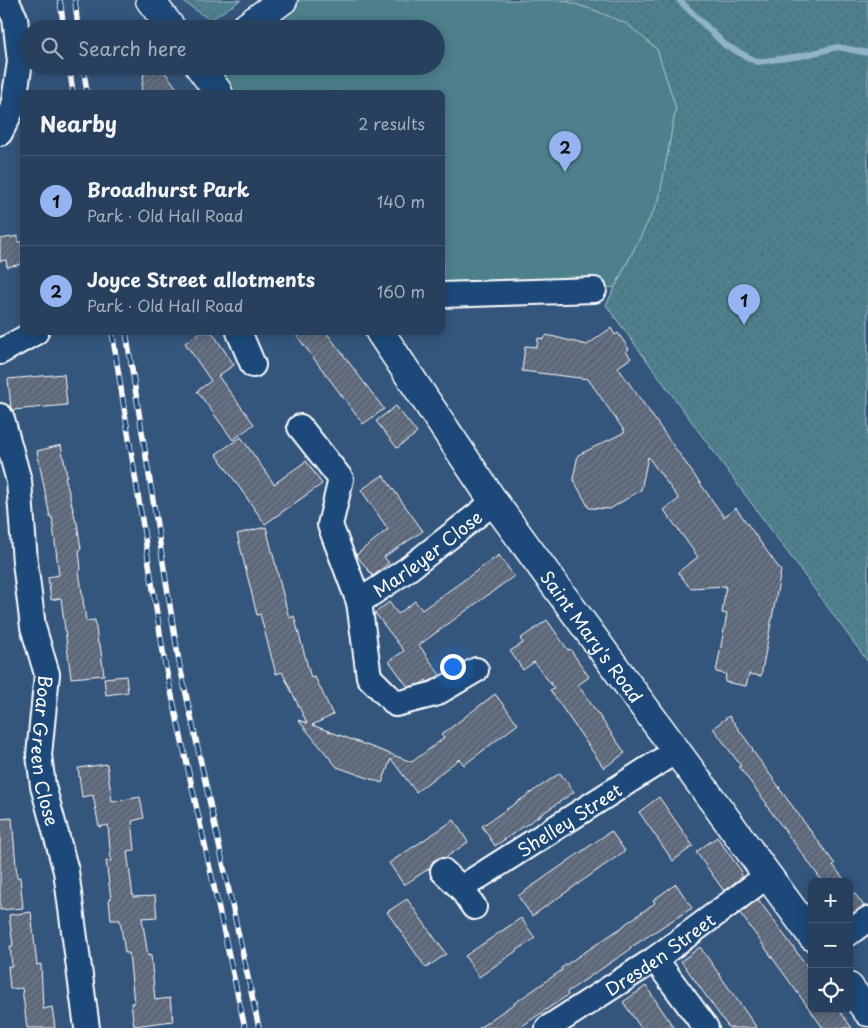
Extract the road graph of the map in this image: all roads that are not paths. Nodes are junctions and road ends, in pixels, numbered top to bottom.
1 (6, 0) edge
2 (150, 0) edge
3 (283, 0) edge
4 (165, 20) edge
5 (255, 20) edge
6 (206, 75) edge
7 (217, 90) edge
8 (0, 132) edge
9 (594, 290) dead end
10 (445, 295) edge
11 (31, 335) edge
12 (240, 335) edge
13 (382, 335) edge
14 (0, 352) edge
15 (252, 365) dead end
16 (0, 416) edge
17 (300, 427) dead end
18 (494, 502) junction
19 (359, 602) junction
20 (476, 670) dead end
21 (676, 751) junction
22 (443, 871) dead end
23 (768, 876) junction
24 (460, 888) junction
25 (474, 907) dead end
26 (868, 919) edge
27 (853, 930) edge
28 (808, 931) edge
29 (655, 959) junction
30 (853, 992) edge
31 (868, 1012) edge
32 (87, 1028) edge
33 (548, 1028) edge
34 (706, 1028) edge

1 - 8 street
2 - 4 street
3 - 5 street
6 - 7 street
9 - 10 street
11 - 14 street
12 - 15 street
13 - 18 street, Saint Mary's Road
16 - 32 street, Boar Green Close
17 - 19 street, Marleyer Close
18 - 19 street, Marleyer Close
18 - 21 street, Saint Mary's Road
19 - 20 street, Marleyer Close
21 - 23 street, Saint Mary's Road
21 - 24 street, Shelley Street
22 - 24 street
23 - 28 street, Saint Mary's Road
23 - 29 street, Dresden Street
24 - 25 street
26 - 27 street
29 - 33 street, Dresden Street
29 - 34 street
30 - 31 street

